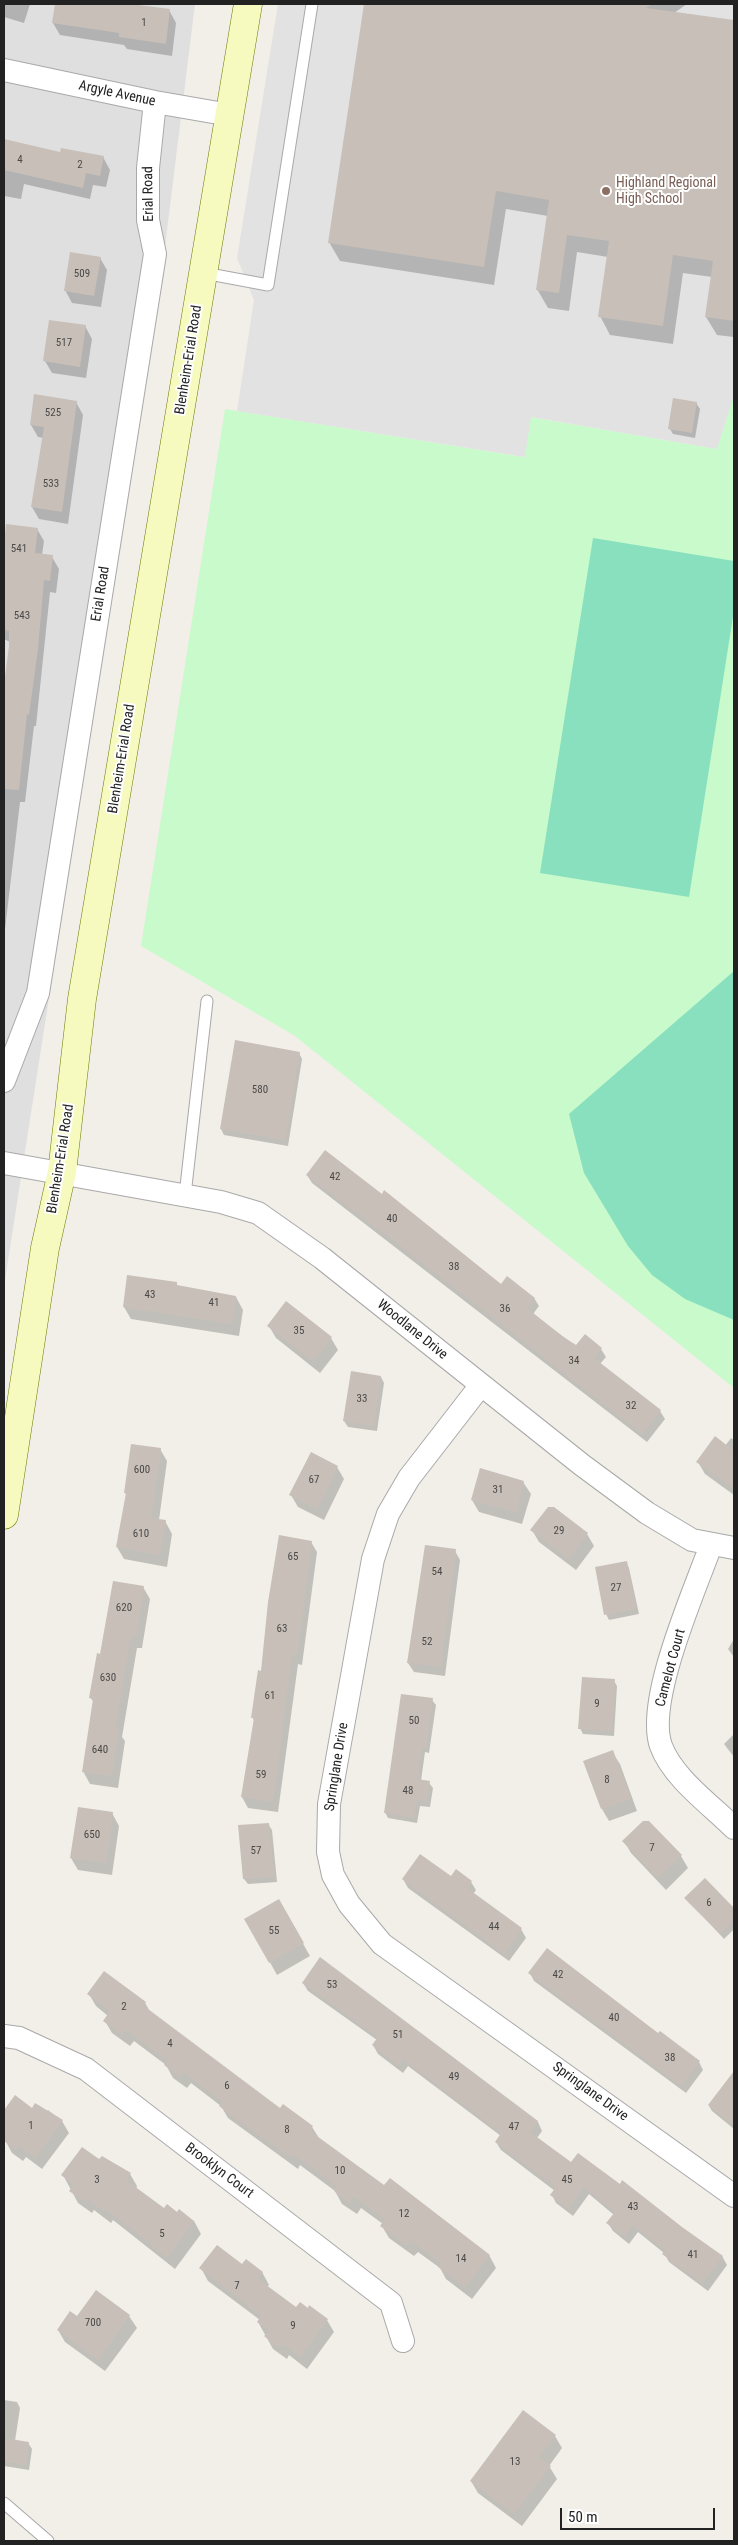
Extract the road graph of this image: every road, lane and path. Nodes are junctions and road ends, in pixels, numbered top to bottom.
1 (248, 4) edge
2 (312, 4) edge
3 (4, 70) edge
4 (154, 102) junction
5 (230, 115) junction
6 (204, 273) junction
7 (206, 1001) dead end
8 (4, 1080) edge
9 (4, 1163) edge
10 (62, 1172) junction
11 (185, 1196) junction
12 (481, 1385) junction
13 (4, 1515) edge
14 (711, 1544) junction
15 (734, 1548) edge
16 (734, 1828) edge
17 (4, 2036) edge
18 (734, 2196) edge
19 (404, 2341) dead end
20 (4, 2503) edge
21 (48, 2541) edge

1 - 5 main road, Blenheim-Erial Road
2 - 6 lane
3 - 4 street, Argyle Avenue
4 - 5 street, Argyle Avenue
4 - 8 street, Erial Road
5 - 6 main road, Blenheim-Erial Road
6 - 10 main road, Blenheim-Erial Road
7 - 11 lane
9 - 10 street, Woodlane Drive
10 - 11 street, Woodlane Drive
10 - 13 main road, Blenheim-Erial Road
11 - 12 street, Woodlane Drive
12 - 14 street, Woodlane Drive
12 - 18 street, Springlane Drive
14 - 15 street, Woodlane Drive
14 - 16 street, Camelot Court
17 - 19 street, Brooklyn Court
20 - 21 lane

